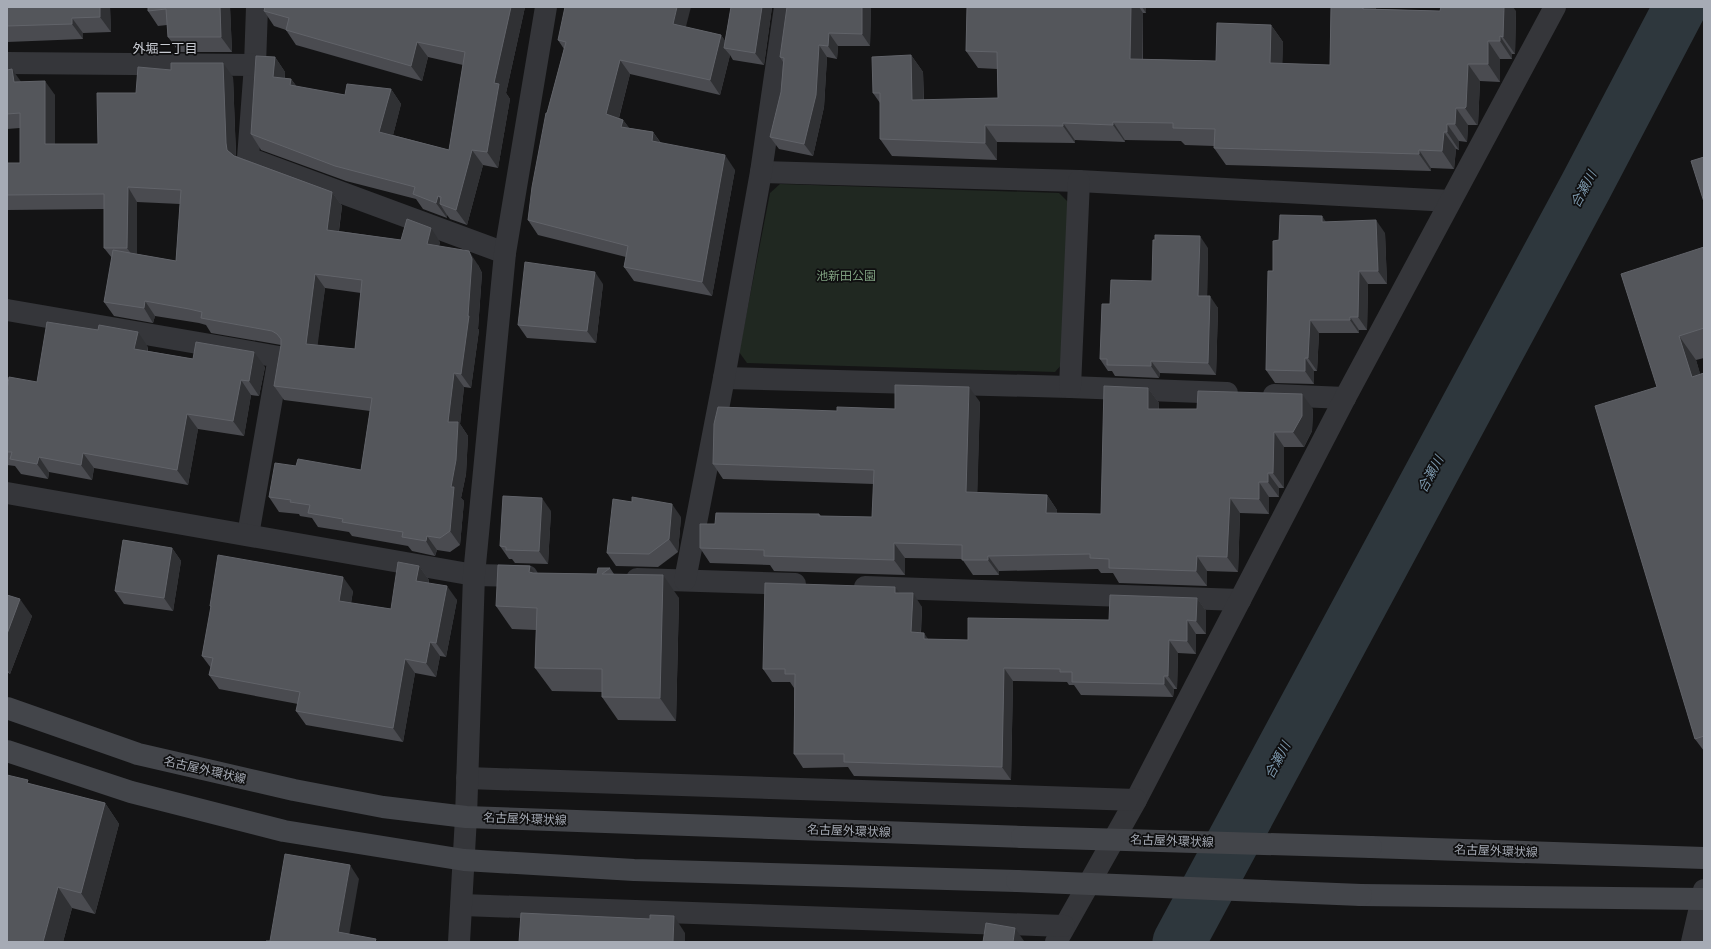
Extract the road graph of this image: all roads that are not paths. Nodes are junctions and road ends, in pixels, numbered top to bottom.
1 (257, 7) edge
2 (546, 7) edge
3 (785, 7) edge
4 (1555, 7) edge
5 (7, 64) edge
6 (255, 65) junction
7 (760, 172) junction
8 (1079, 181) junction
9 (1450, 201) junction
10 (505, 253) junction
11 (7, 310) edge
12 (724, 378) junction
13 (1070, 387) junction
14 (1344, 398) junction
15 (7, 493) edge
16 (248, 535) junction
17 (474, 575) junction
18 (544, 577) edge
19 (614, 578) edge
20 (685, 580) junction
21 (812, 585) edge
22 (843, 586) edge
23 (1240, 600) junction
24 (7, 708) edge
25 (7, 750) edge
26 (467, 778) junction
27 (1136, 800) junction
28 (466, 817) junction
29 (1704, 858) edge
30 (464, 860) junction
31 (1703, 896) edge
32 (462, 905) junction
33 (1060, 934) edge
34 (459, 942) edge
35 (1692, 942) edge

1 - 6 street
2 - 10 street
3 - 7 street
4 - 9 street
5 - 6 street
6 - 10 street
7 - 8 street
7 - 12 street
8 - 9 street
8 - 13 street
9 - 14 street
10 - 17 street
11 - 16 street
12 - 13 street
12 - 20 street
13 - 14 street
14 - 23 street
15 - 16 street
16 - 17 street
17 - 18 street
17 - 26 street
19 - 20 street
20 - 21 street
22 - 23 street
23 - 27 street
24 - 28 main road, 名古屋外環状線
25 - 30 main road
26 - 27 street
26 - 28 street
27 - 33 street
28 - 29 main road, 名古屋外環状線, bridge
28 - 30 street
30 - 31 main road, bridge
30 - 32 street
31 - 35 street
32 - 33 street
32 - 34 street

